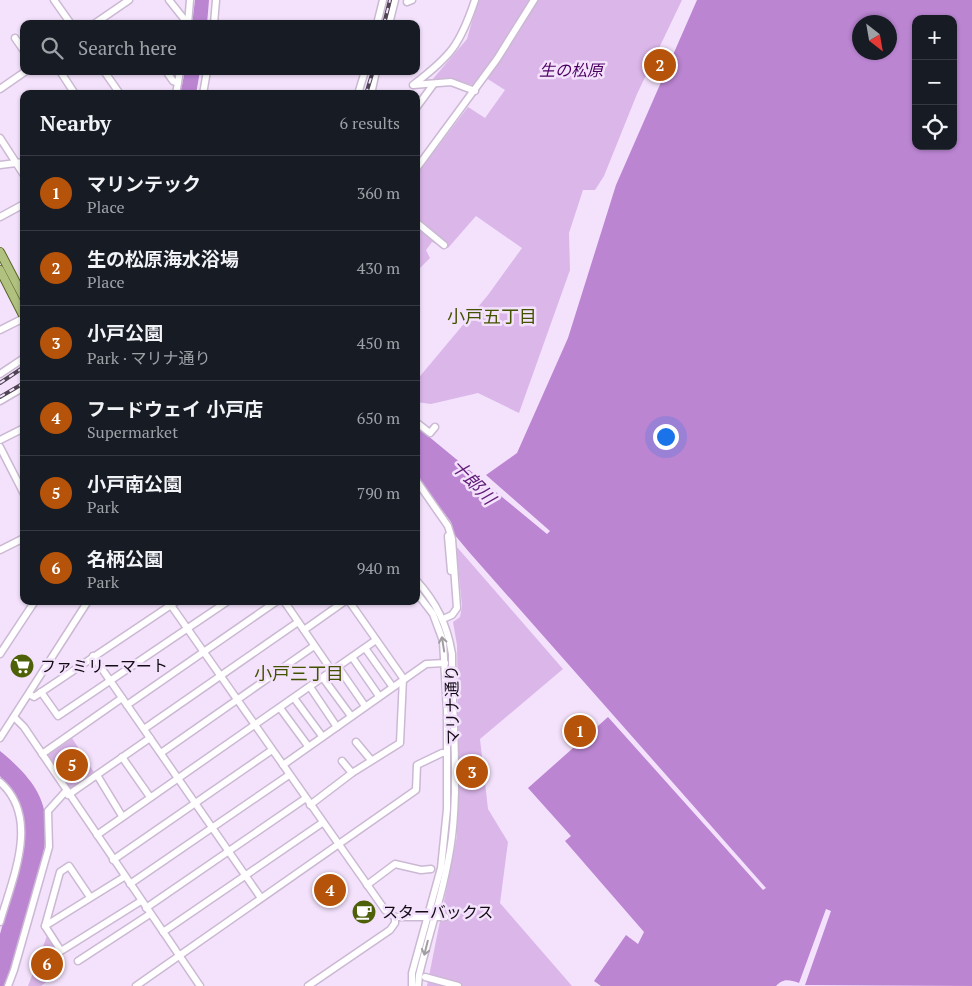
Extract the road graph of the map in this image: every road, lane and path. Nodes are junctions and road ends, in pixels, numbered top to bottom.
1 (54, 0) edge
2 (128, 0) edge
3 (169, 0) edge
4 (190, 0) edge
5 (216, 0) edge
6 (384, 0) edge
7 (395, 0) edge
8 (475, 0) edge
9 (534, 0) edge
10 (68, 20) edge
11 (100, 20) edge
12 (183, 20) edge
13 (188, 20) edge
14 (214, 20) edge
15 (378, 20) edge
16 (389, 20) edge
17 (15, 38) dead end
18 (20, 45) edge
19 (20, 75) edge
20 (63, 75) edge
21 (107, 75) edge
22 (169, 75) edge
23 (179, 75) edge
24 (206, 75) edge
25 (364, 75) edge
26 (375, 75) edge
27 (178, 83) junction
28 (433, 85) junction
29 (0, 89) edge
30 (72, 90) edge
31 (117, 90) edge
32 (176, 90) edge
33 (204, 90) edge
34 (359, 90) edge
35 (372, 90) edge
36 (475, 90) junction
37 (420, 103) edge
38 (0, 138) edge
39 (20, 162) edge
40 (420, 164) edge
41 (0, 165) edge
42 (20, 206) edge
43 (0, 217) edge
44 (420, 225) edge
45 (444, 244) dead end
46 (0, 252) edge
47 (0, 270) edge
48 (20, 290) edge
49 (20, 310) edge
50 (20, 320) edge
51 (0, 330) edge
52 (20, 361) edge
53 (0, 374) edge
54 (20, 389) edge
55 (0, 401) edge
56 (420, 425) edge
57 (435, 427) dead end
58 (20, 430) edge
59 (0, 440) edge
60 (0, 447) edge
61 (20, 486) edge
62 (420, 486) edge
63 (20, 540) edge
64 (0, 550) edge
65 (420, 585) edge
66 (420, 597) edge
67 (32, 605) edge
68 (84, 605) edge
69 (166, 605) edge
70 (170, 605) edge
71 (222, 605) edge
72 (271, 605) edge
73 (288, 605) edge
74 (339, 605) edge
75 (352, 605) edge
76 (443, 619) junction
77 (298, 622) junction
78 (187, 629) junction
79 (304, 630) junction
80 (376, 640) junction
81 (314, 646) junction
82 (366, 648) junction
83 (204, 653) junction
84 (0, 654) edge
85 (93, 656) junction
86 (352, 657) junction
87 (445, 664) junction
88 (335, 669) junction
89 (221, 677) junction
90 (323, 678) junction
91 (404, 678) junction
92 (110, 680) junction
93 (392, 686) junction
94 (310, 687) junction
95 (41, 692) junction
96 (29, 694) junction
97 (379, 696) junction
98 (122, 698) junction
99 (294, 698) junction
100 (237, 701) junction
101 (127, 705) junction
102 (365, 706) junction
103 (280, 708) junction
104 (351, 716) junction
105 (14, 717) junction
106 (254, 725) junction
107 (337, 726) junction
108 (144, 729) junction
109 (322, 736) junction
110 (0, 738) edge
111 (150, 738) junction
112 (356, 742) dead end
113 (308, 746) junction
114 (272, 750) junction
115 (161, 753) junction
116 (446, 753) junction
117 (42, 754) junction
118 (122, 757) junction
119 (371, 760) junction
120 (342, 761) dead end
121 (282, 765) junction
122 (352, 773) junction
123 (289, 775) junction
124 (97, 776) junction
125 (178, 777) junction
126 (0, 782) edge
127 (67, 793) junction
128 (150, 797) junction
129 (306, 798) junction
130 (195, 802) junction
131 (310, 805) junction
132 (122, 816) junction
133 (322, 823) junction
134 (212, 827) junction
135 (97, 835) junction
136 (339, 845) junction
137 (229, 851) junction
138 (113, 860) junction
139 (431, 869) dead end
140 (245, 874) junction
141 (124, 876) junction
142 (130, 884) junction
143 (367, 885) junction
144 (90, 898) junction
145 (261, 898) junction
146 (141, 901) junction
147 (148, 911) junction
148 (395, 917) junction
149 (430, 917) junction
150 (445, 917) dead end
151 (0, 922) edge
152 (45, 926) junction
153 (162, 932) junction
154 (179, 957) junction
155 (78, 961) dead end
156 (425, 977) dead end
157 (8, 986) edge
158 (136, 986) edge
159 (200, 986) edge
160 (308, 986) edge
161 (412, 986) edge
162 (418, 986) edge
163 (458, 986) edge

1 - 10 street
2 - 11 street
3 - 12 street
4 - 13 street
5 - 14 street
6 - 15 street
7 - 16 street
8 - 28 street
9 - 36 street
17 - 18 street
19 - 29 street
20 - 30 street
21 - 31 street
22 - 27 street
23 - 27 street
24 - 33 street
25 - 34 street
26 - 35 street
27 - 32 street
28 - 36 street
28 - 37 street
36 - 40 street
38 - 39 street
39 - 41 street
42 - 43 street
44 - 45 street
46 - 48 main road
47 - 49 main road
50 - 51 street
52 - 53 street
54 - 55 street
56 - 57 street
58 - 59 street
60 - 61 street
62 - 76 street
63 - 64 street
65 - 76 street, マリナ通り
87 -> 66 street, マリナ通り
67 - 84 street
68 - 96 street
69 - 85 street
70 - 78 street
71 - 78 street
72 - 83 street
73 - 77 street
74 - 79 street
75 - 80 street
76 - 149 street, マリナ通り
77 - 79 street
77 - 89 street
78 - 83 street
78 - 92 street
79 - 81 street
80 - 82 street
80 - 91 street
81 - 88 street
81 - 100 street
82 - 86 street
82 - 93 street
83 - 89 street
83 - 101 street
85 - 92 street
85 - 95 street
86 - 88 street
86 - 97 street
87 - 91 street
87 - 116 street, マリナ通り
88 - 90 street
88 - 102 street
89 - 100 street
89 - 108 street
90 - 94 street
90 - 104 street
91 - 93 street
91 - 119 street
92 - 95 street
92 - 98 street
93 - 97 street
94 - 99 street
94 - 107 street
95 - 96 street
96 - 105 street
97 - 102 street
98 - 101 street
98 - 117 street
99 - 103 street
99 - 109 street
100 - 106 street
100 - 115 street
101 - 108 street
102 - 104 street
103 - 106 street
103 - 113 street
104 - 107 street
105 - 110 street
105 - 117 street
106 - 114 street
106 - 125 street
107 - 109 street
108 - 111 street
109 - 113 street
111 - 115 street
111 - 118 street
112 - 119 street
113 - 121 street
114 - 121 street
114 - 130 street
115 - 125 street
116 - 136 street
116 - 149 street, マリナ通り
117 - 127 street
118 - 124 street
118 - 128 street
119 - 122 street
120 - 122 street
121 - 123 street
122 - 131 street
123 - 129 street
123 - 134 street
124 - 127 street
124 - 132 street
125 - 128 street
125 - 130 street
126 - 151 street
127 - 135 street
127 - 157 street
128 - 132 street
129 - 131 street
129 - 137 street
130 - 134 street
130 - 138 street
131 - 133 street
132 - 135 street
133 - 136 street
133 - 140 street
134 - 137 street
134 - 142 street
135 - 138 street
136 - 143 street
136 - 145 street
137 - 140 street
137 - 147 street
138 - 141 street
139 - 143 street
140 - 145 street
140 - 153 street
141 - 142 street
141 - 144 street
142 - 146 street
143 - 148 street
144 - 152 street
144 - 152 street
145 - 154 street
146 - 147 street
146 - 152 street
147 - 153 street
147 - 155 street
148 - 149 street
148 - 160 street
149 - 150 street
149 - 161 street, マリナ通り
149 -> 162 street, マリナ通り
153 - 154 street
154 - 158 street
154 - 159 street
156 - 163 street

